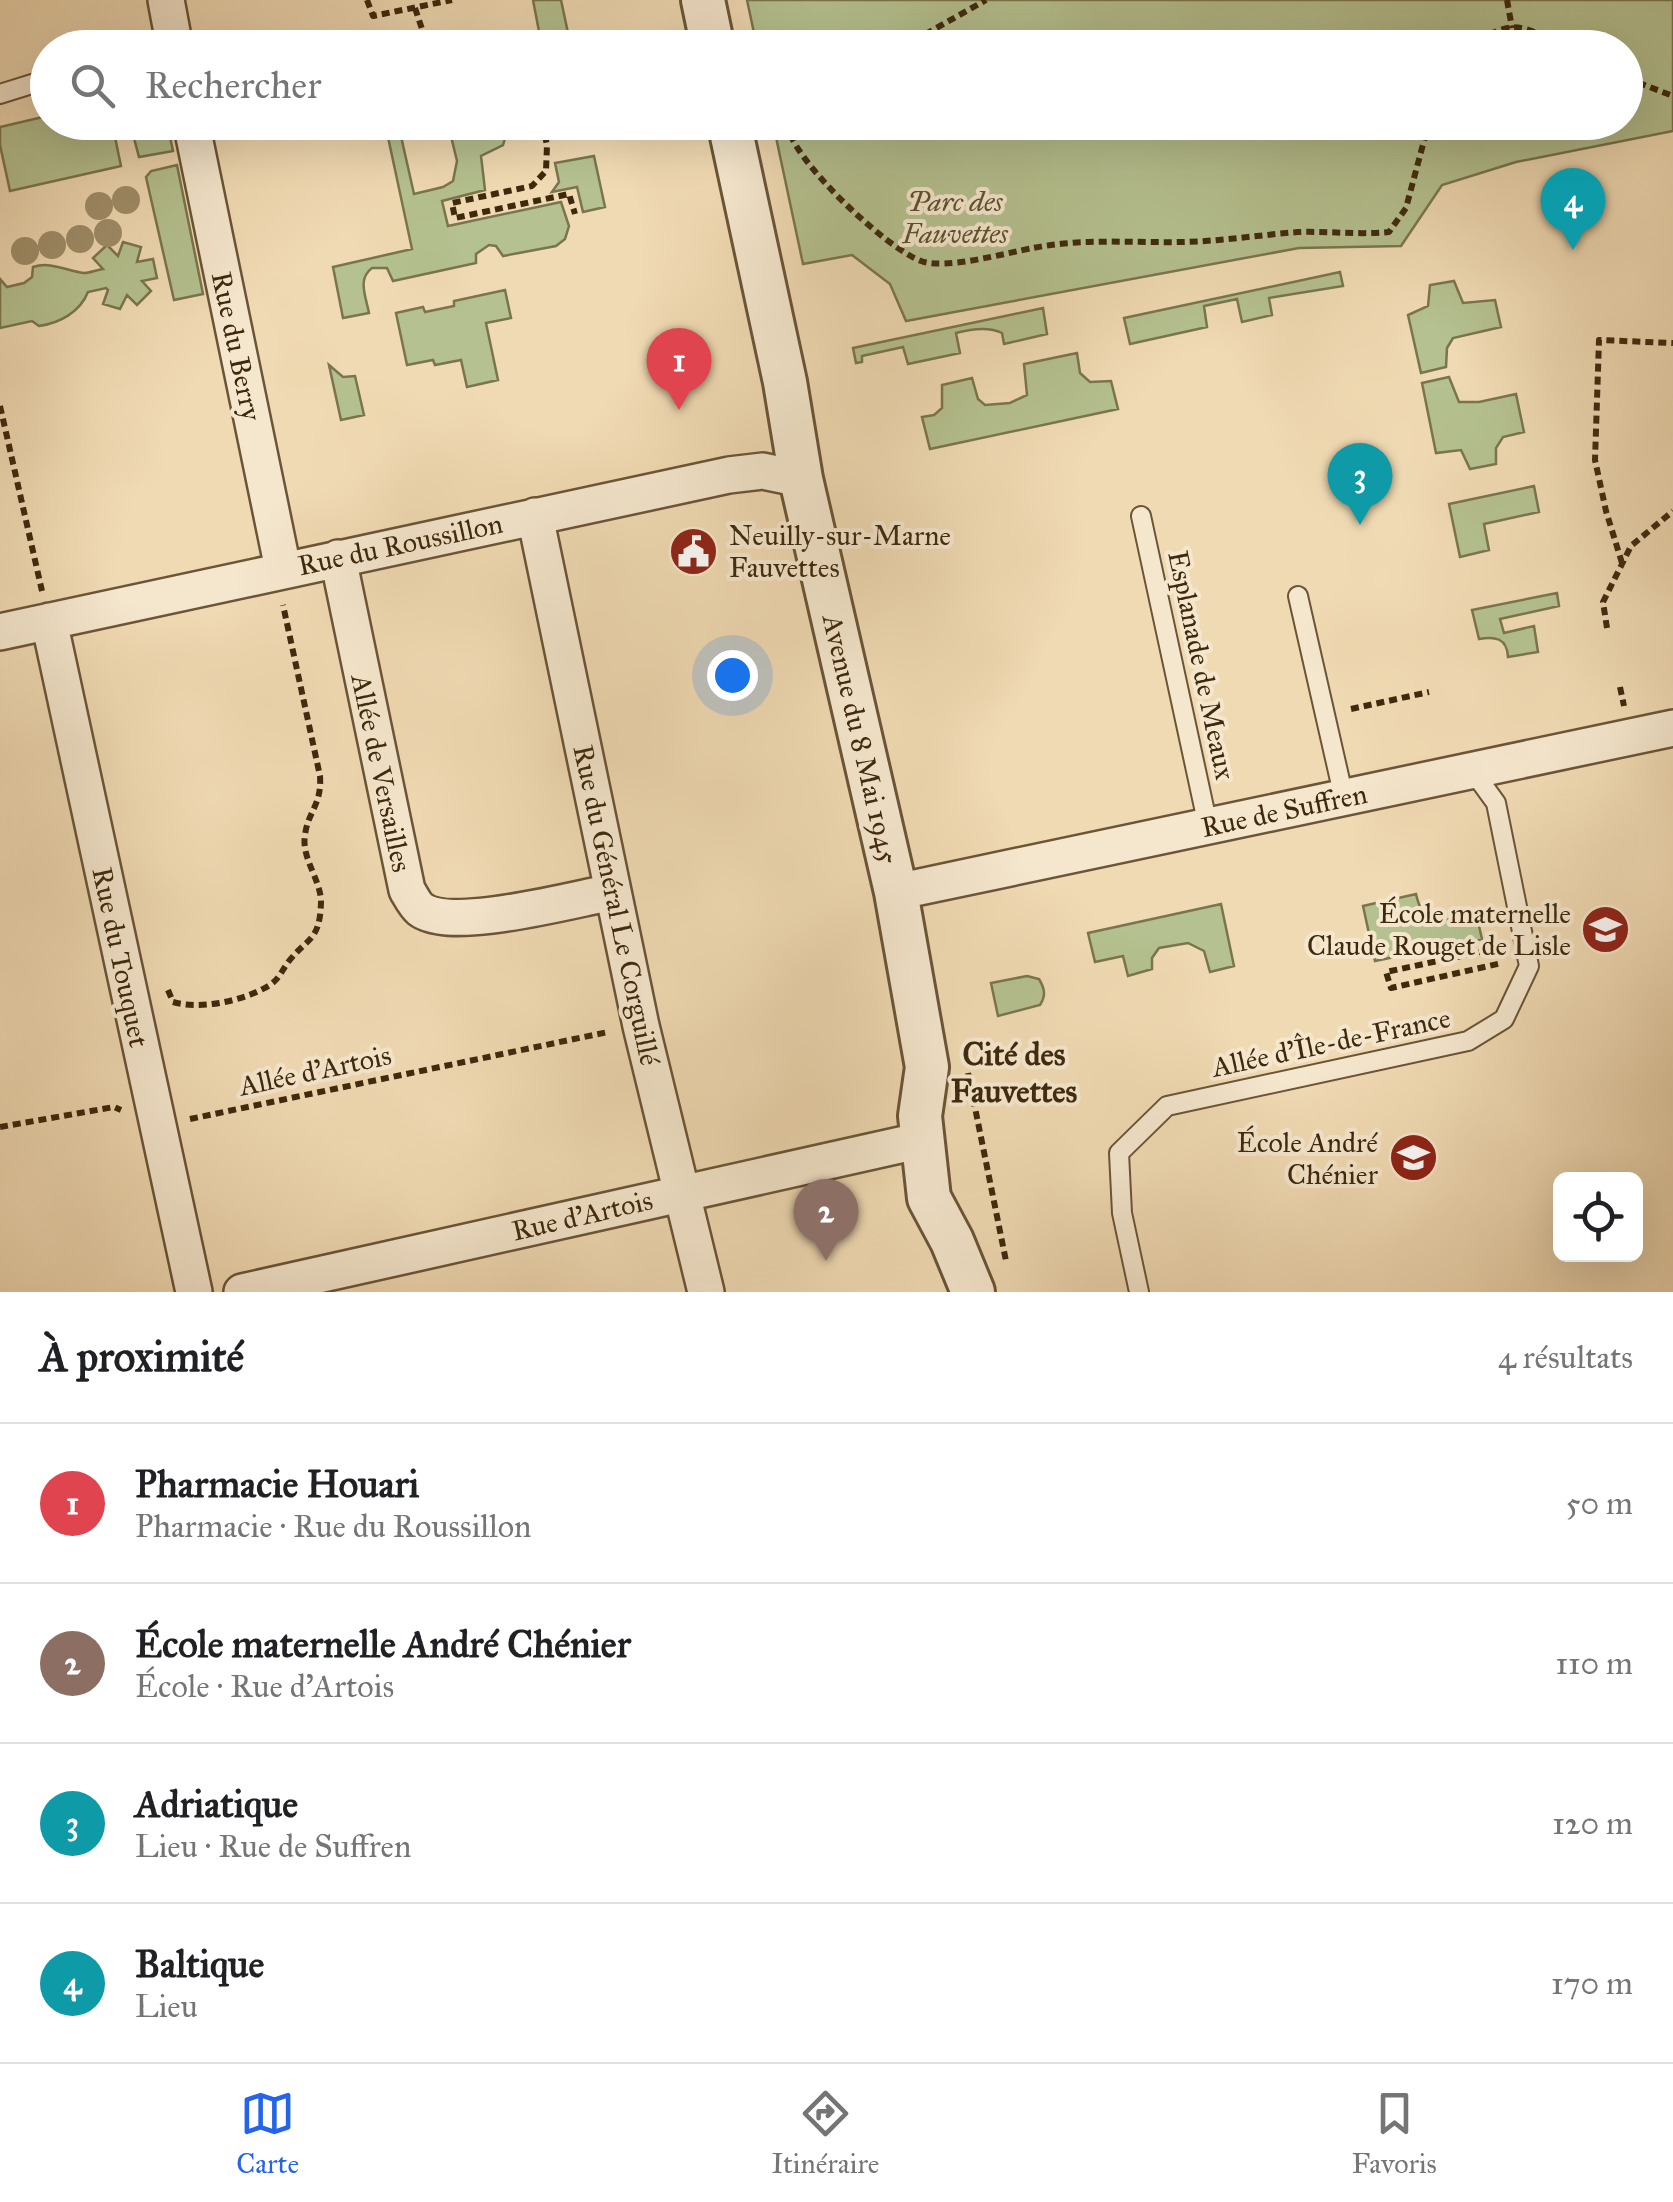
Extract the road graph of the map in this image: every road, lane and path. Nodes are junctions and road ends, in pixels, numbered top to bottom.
1 (166, 0) edge
2 (368, 0) edge
3 (452, 0) edge
4 (703, 0) edge
5 (986, 0) edge
6 (1506, 0) edge
7 (415, 8) junction
8 (1512, 28) junction
9 (170, 30) edge
10 (422, 30) edge
11 (709, 30) edge
12 (933, 30) edge
13 (1496, 30) edge
14 (1533, 30) edge
15 (30, 85) edge
16 (1643, 85) edge
17 (0, 94) edge
18 (1673, 96) edge
19 (195, 140) edge
20 (545, 140) edge
21 (733, 140) edge
22 (790, 140) edge
23 (1424, 140) edge
24 (574, 214) dead end
25 (1673, 343) edge
26 (0, 406) edge
27 (801, 479) junction
28 (1673, 511) edge
29 (535, 516) junction
30 (1141, 516) dead end
31 (338, 558) junction
32 (1622, 563) junction
33 (282, 569) junction
34 (1298, 596) dead end
35 (48, 621) junction
36 (1607, 628) dead end
37 (0, 632) edge
38 (1429, 692) dead end
39 (1325, 715) junction
40 (1673, 728) edge
41 (1472, 770) junction
42 (1344, 798) junction
43 (1208, 826) junction
44 (613, 892) junction
45 (896, 892) junction
46 (1497, 935) dead end
47 (1527, 958) junction
48 (166, 985) dead end
49 (640, 1026) junction
50 (156, 1126) junction
51 (0, 1127) edge
52 (922, 1145) junction
53 (683, 1193) junction
54 (194, 1292) edge
55 (242, 1292) edge
56 (706, 1292) edge
57 (973, 1292) edge
58 (1139, 1292) edge

1 - 9 street
2 - 7 path
3 - 7 path
4 - 11 street
5 - 12 path
6 - 8 path
7 - 10 path
8 - 13 path
8 - 14 path
15 - 17 lane
16 - 18 path
19 - 33 street, Rue du Berry
20 - 24 path
21 - 27 street, Avenue du 8 Mai 1945
22 - 23 path
25 - 32 path
26 - 35 path
27 - 29 street, Rue du Roussillon
27 - 45 street, Avenue du 8 Mai 1945
28 - 32 path
29 - 31 street, Rue du Roussillon
29 - 44 street, Rue du Général Le Corguillé
30 - 43 lane, Esplanade de Meaux
31 - 33 street, Rue du Roussillon
31 - 44 street, Allée de Versailles
32 - 36 path
33 - 35 street, Rue du Roussillon
33 - 48 path
34 - 39 lane
35 - 37 street, Rue du Roussillon
35 - 50 street, Rue du Touquet
38 - 39 path
39 - 42 lane
40 - 41 street, Rue de Suffren
41 - 42 street, Rue de Suffren
41 - 47 lane
42 - 43 street, Rue de Suffren
43 - 45 street, Rue de Suffren
44 - 49 street, Rue du Général Le Corguillé
45 - 52 street, Avenue du 8 Mai 1945
46 - 47 path
47 - 58 lane, Allée d'Île-de-France
49 - 50 path, Allée d'Artois
49 - 53 street, Rue du Général Le Corguillé
50 - 51 path
50 - 54 street, Rue du Touquet
52 - 53 street, Rue d'Artois
52 - 57 street, Avenue du 8 Mai 1945
53 - 55 street, Rue d'Artois
53 - 56 street, Rue du Général Le Corguillé

